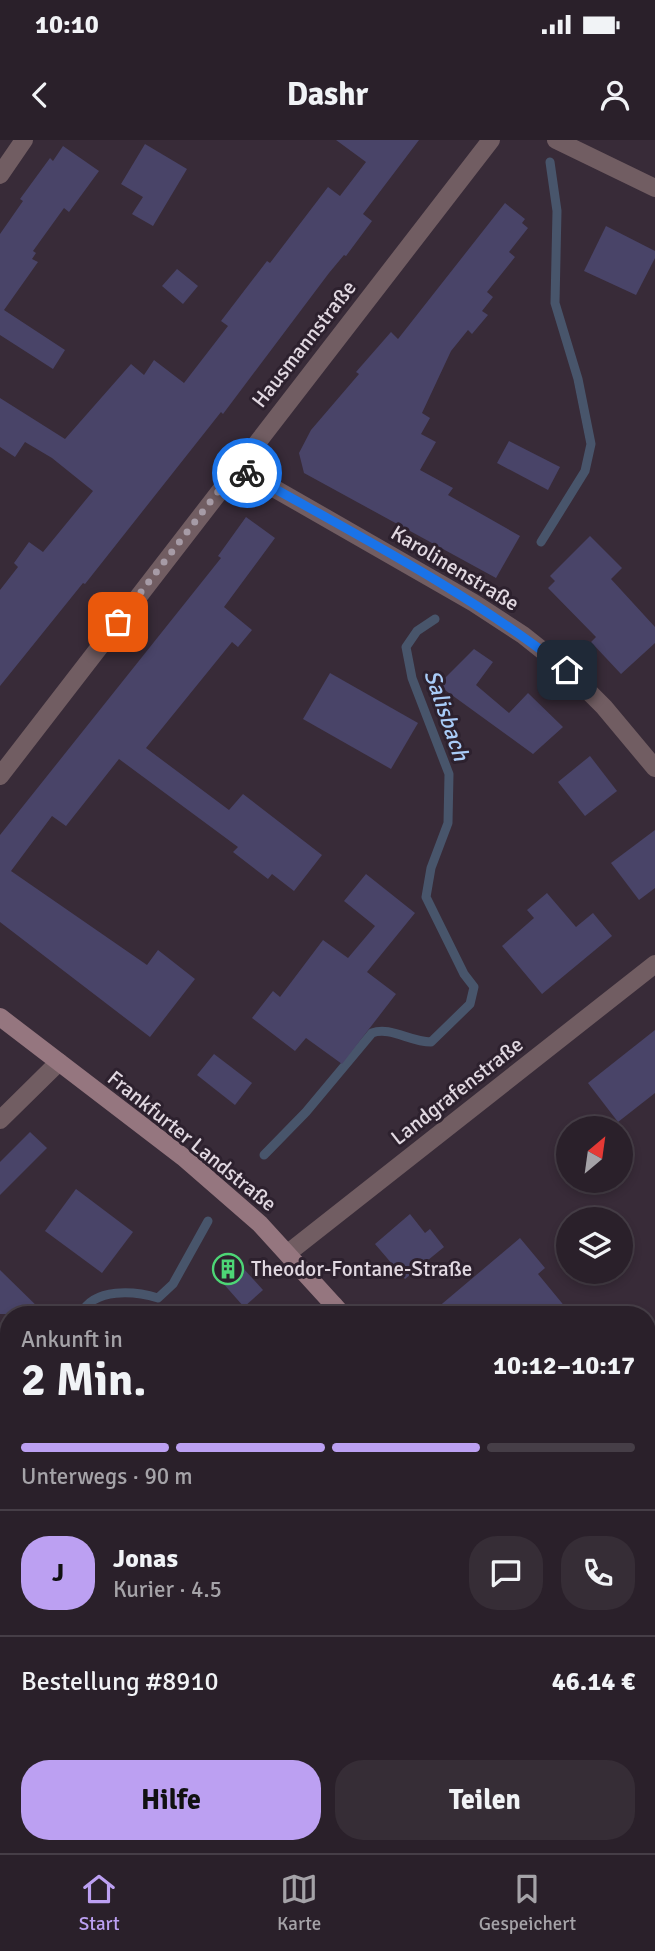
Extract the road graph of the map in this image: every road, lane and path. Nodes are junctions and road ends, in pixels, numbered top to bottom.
1 (24, 140) edge
2 (491, 140) edge
3 (556, 140) edge
4 (0, 175) edge
5 (655, 188) edge
6 (237, 467) junction
7 (655, 768) edge
8 (0, 776) edge
9 (655, 964) edge
10 (0, 1017) edge
11 (59, 1062) junction
12 (0, 1120) edge
13 (288, 1253) junction
14 (329, 1306) edge

1 - 4 street
2 - 6 street, Hausmannstraße
3 - 5 street
6 - 7 street, Karolinenstraße
6 - 8 street, Hausmannstraße
9 - 13 street, Landgrafenstraße
10 - 11 main road, Frankfurter Landstraße
11 - 12 street
11 - 13 main road, Frankfurter Landstraße
13 - 14 main road, Frankfurter Landstraße

